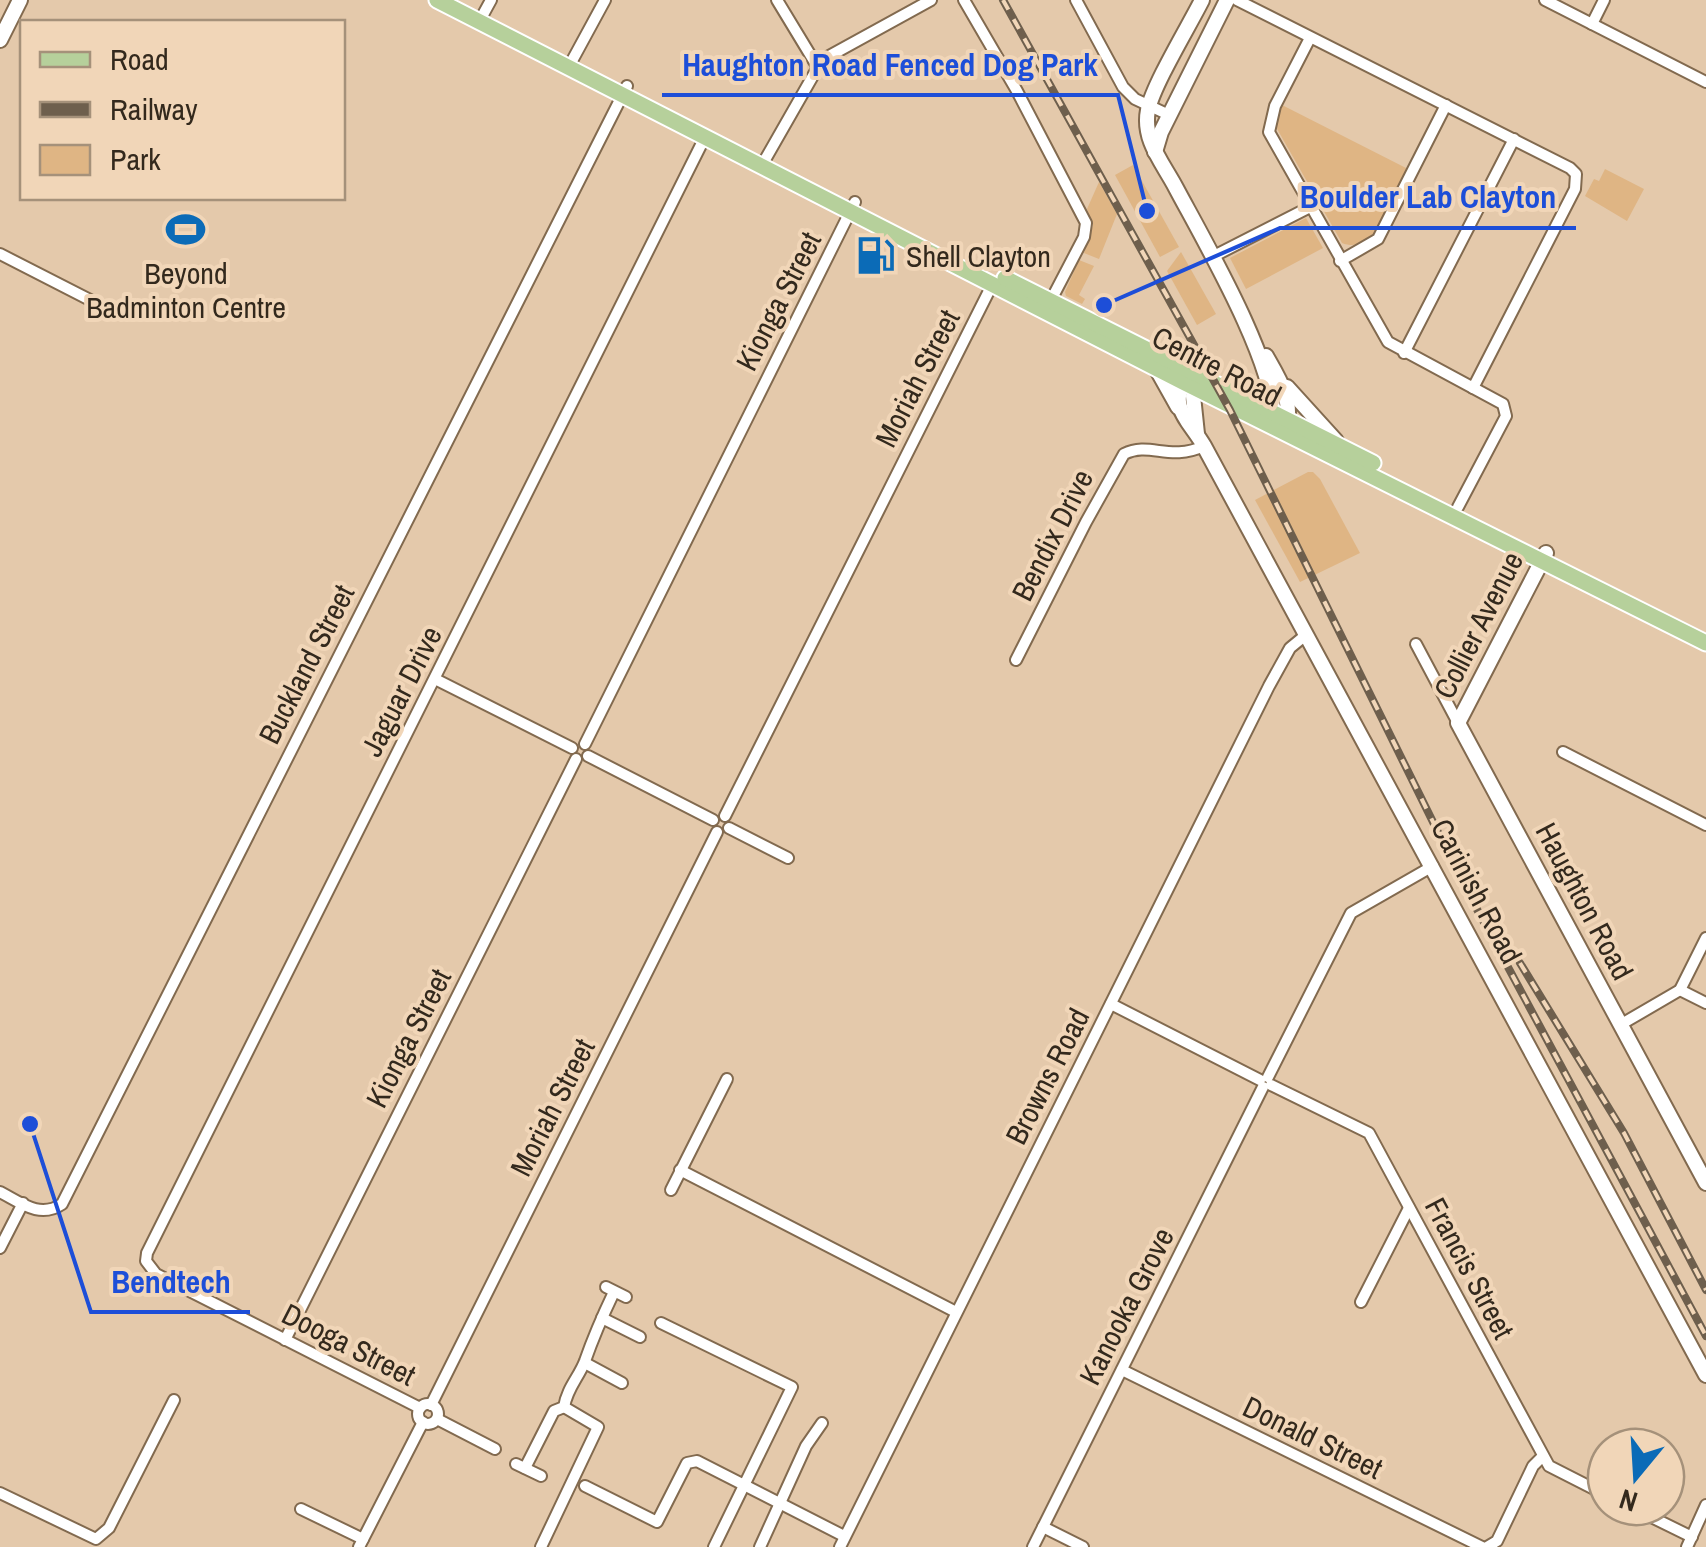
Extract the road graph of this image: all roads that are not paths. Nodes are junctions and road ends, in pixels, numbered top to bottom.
1 (20, 0) edge
2 (436, 0) edge
3 (458, 0) edge
4 (605, 0) edge
5 (778, 0) edge
6 (931, 0) edge
7 (964, 0) edge
8 (1076, 0) edge
9 (1202, 0) edge
10 (1226, 0) edge
11 (1237, 0) edge
12 (1546, 0) edge
13 (1604, 0) edge
14 (485, 12) edge
15 (1592, 24) junction
16 (1310, 38) junction
17 (0, 40) edge
18 (573, 59) junction
19 (817, 66) junction
20 (1706, 82) edge
21 (624, 90) junction
22 (1446, 105) junction
23 (1148, 106) junction
24 (1169, 116) junction
25 (705, 137) junction
26 (1514, 139) junction
27 (1155, 153) junction
28 (764, 161) junction
29 (853, 206) junction
30 (1310, 206) junction
31 (0, 254) edge
32 (1212, 257) junction
33 (1340, 261) junction
34 (992, 283) junction
35 (94, 302) dead end
36 (1049, 305) junction
37 (1404, 353) junction
38 (1155, 366) junction
39 (1271, 374) junction
40 (1192, 380) junction
41 (1473, 388) junction
42 (1213, 396) junction
43 (1248, 398) junction
44 (1178, 406) junction
45 (1279, 421) junction
46 (1199, 434) junction
47 (1339, 445) junction
48 (1458, 508) junction
49 (1544, 557) junction
50 (1706, 633) edge
51 (1306, 634) junction
52 (1706, 643) edge
53 (1416, 644) dead end
54 (1016, 660) dead end
55 (435, 679) junction
56 (1458, 722) junction
57 (580, 752) junction
58 (1563, 752) dead end
59 (721, 824) junction
60 (1706, 825) edge
61 (788, 858) dead end
62 (1433, 866) junction
63 (1706, 938) edge
64 (1680, 990) junction
65 (1706, 1003) edge
66 (1111, 1004) junction
67 (1620, 1024) junction
68 (726, 1079) dead end
69 (1265, 1082) junction
70 (680, 1170) junction
71 (1706, 1183) edge
72 (671, 1190) dead end
73 (0, 1192) edge
74 (23, 1203) junction
75 (1409, 1208) junction
76 (0, 1248) edge
77 (150, 1268) joint
78 (626, 1297) dead end
79 (1361, 1302) dead end
80 (956, 1312) junction
81 (602, 1318) junction
82 (660, 1322) dead end
83 (640, 1337) dead end
84 (285, 1340) junction
85 (585, 1363) junction
86 (1122, 1370) junction
87 (1706, 1375) edge
88 (622, 1382) dead end
89 (174, 1400) dead end
90 (426, 1406) junction
91 (564, 1406) junction
92 (437, 1418) junction
93 (423, 1422) junction
94 (822, 1423) dead end
95 (495, 1449) dead end
96 (1543, 1456) junction
97 (541, 1476) dead end
98 (1586, 1484) edge
99 (744, 1485) junction
100 (585, 1486) dead end
101 (0, 1493) edge
102 (780, 1503) junction
103 (1706, 1506) edge
104 (301, 1510) dead end
105 (1044, 1527) junction
106 (1664, 1527) edge
107 (842, 1541) edge
108 (1689, 1542) edge
109 (361, 1543) edge
110 (541, 1547) edge
111 (714, 1547) edge
112 (760, 1547) edge
113 (1034, 1547) edge
114 (1082, 1547) edge
115 (1484, 1547) edge

1 - 17 street
2 - 14 main road, Centre Road
3 - 14 main road, Centre Road
4 - 18 street
5 - 19 street
6 - 19 street
7 - 36 street
8 - 23 street
9 - 23 street
10 - 24 street
11 - 16 street
12 - 15 street
13 - 15 street
14 - 18 main road, Centre Road
14 - 21 main road, Centre Road
15 - 20 street
16 - 22 street
16 - 30 street
18 - 21 main road, Centre Road
19 - 28 street
21 - 25 main road, Centre Road
21 - 28 main road, Centre Road
21 - 74 street, Buckland Street
22 - 26 street
22 - 33 street
23 - 24 street
23 - 27 street
24 - 27 street
25 - 28 main road, Centre Road
25 - 55 street, Jaguar Drive
26 - 37 street
26 - 41 street
27 - 32 street
28 - 29 main road, Centre Road
29 - 34 main road, Centre Road
29 - 36 main road, Centre Road
29 - 57 street, Kionga Street
30 - 32 street
30 - 33 street
31 - 35 street
32 - 39 street
33 - 37 street
34 - 36 main road, Centre Road
34 - 59 street, Moriah Street
36 - 38 main road, Centre Road
36 - 40 main road, Centre Road
37 - 41 street
38 - 40 main road, Centre Road
38 - 44 street, Carinish Road
39 - 43 street
39 - 45 street
39 - 47 street
40 - 42 main road, Centre Road
40 - 43 main road, Centre Road
40 - 44 street
40 - 46 street, Carinish Road
41 - 48 street
42 - 45 main road, Centre Road
42 - 46 street
43 - 45 main road, Centre Road
44 - 46 street, Carinish Road
45 - 47 main road, Centre Road
45 - 49 main road, Centre Road
46 - 51 street, Carinish Road
46 - 54 street, Bendix Drive
47 - 48 main road, Centre Road
48 - 49 main road, Centre Road
49 - 50 main road, Centre Road
49 - 52 main road, Centre Road
49 - 56 street, Collier Avenue
51 - 62 street, Carinish Road
51 - 66 street, Browns Road
53 - 56 street, Haughton Road
55 - 57 street
55 - 77 street, Jaguar Drive
56 - 67 street, Haughton Road
57 - 59 street
57 - 84 street, Kionga Street
58 - 60 street
59 - 61 street
59 - 90 street, Moriah Street
62 - 69 street, Kanooka Grove
62 - 87 street, Carinish Road
63 - 64 street
64 - 65 street
64 - 67 street
66 - 69 street, Francis Street
66 - 80 street, Browns Road
67 - 71 street, Haughton Road
68 - 70 street
69 - 75 street, Francis Street
69 - 86 street, Kanooka Grove
70 - 72 street
70 - 80 street
73 - 74 street
74 - 76 street
75 - 79 street
75 - 96 street, Francis Street
77 - 84 street, Dooga Street
78 - 81 street
80 - 107 street, Browns Road
81 - 83 street
81 - 85 street
82 - 99 street
84 - 90 street, Dooga Street
85 - 88 street
85 - 91 street
86 - 105 street, Kanooka Grove
86 - 115 street, Donald Street
89 - 101 street
90 - 92 street
90 - 93 street
91 - 97 street
91 - 110 street
92 - 93 street
92 - 95 street, Dooga Street
93 - 109 street
94 - 102 street
96 - 98 street, Francis Street
96 - 115 street, Donald Street
99 - 100 street
99 - 102 street
99 - 111 street
102 - 107 street
102 - 112 street
103 - 108 street
104 - 109 street
105 - 113 street, Kanooka Grove
105 - 114 street
106 - 108 street

